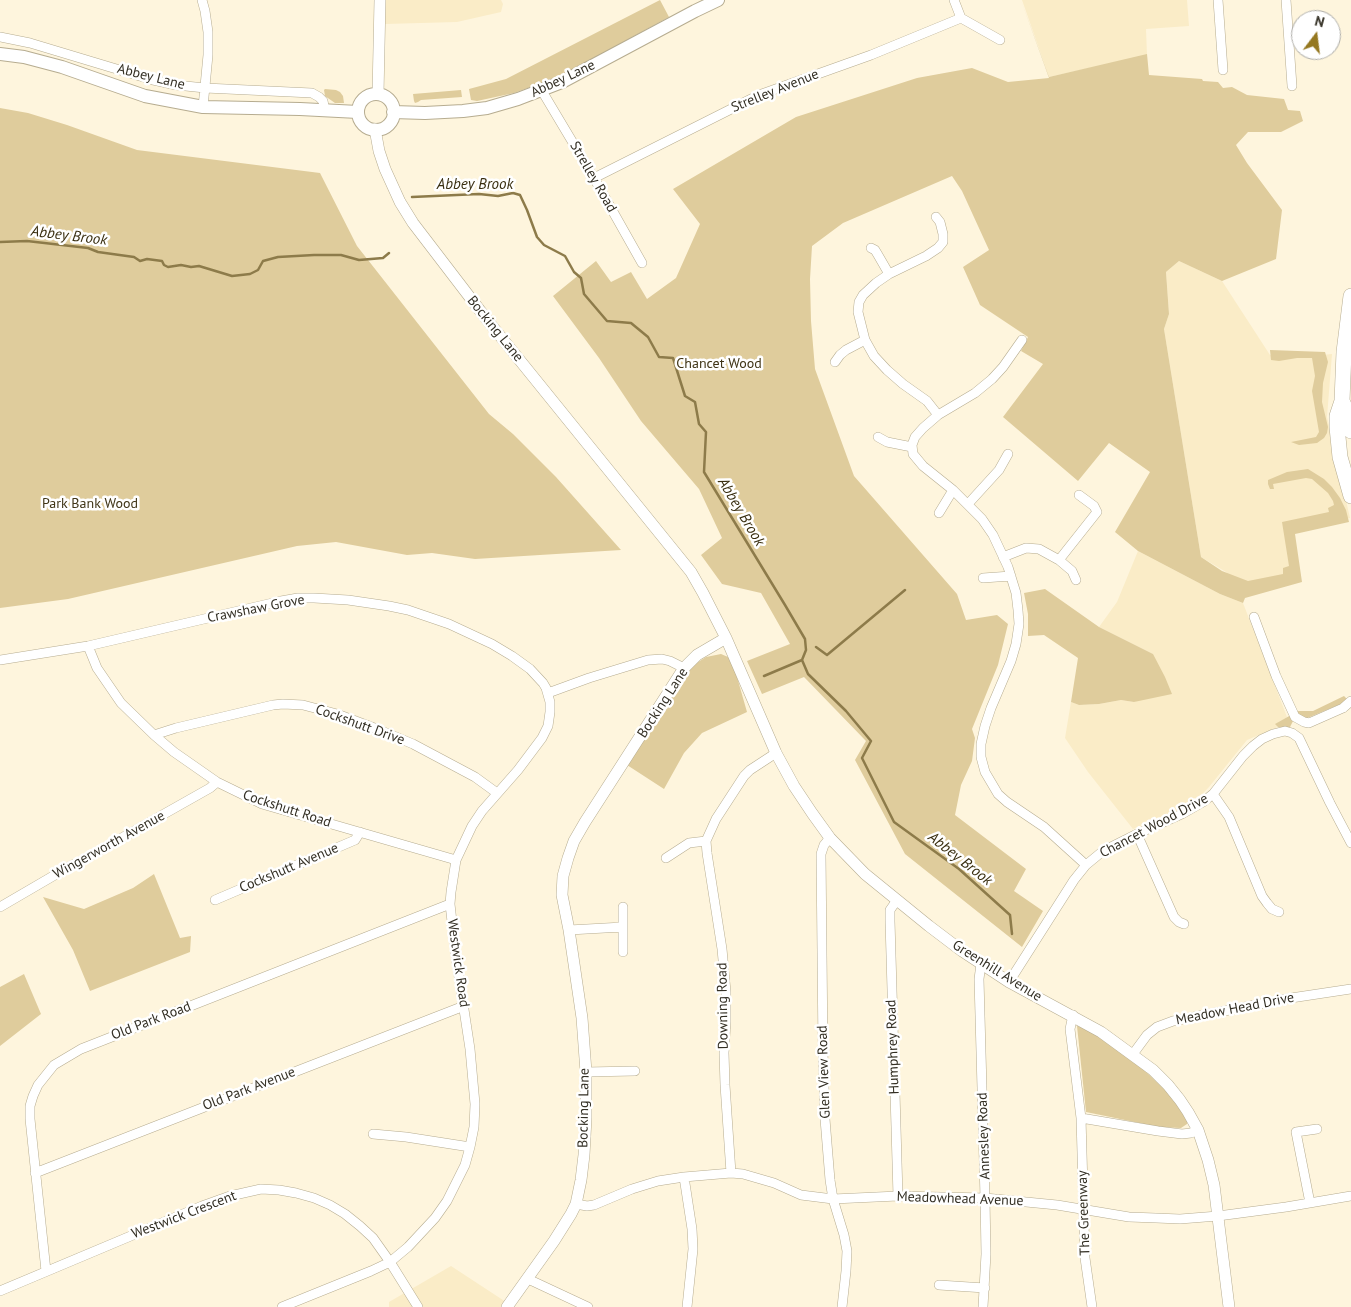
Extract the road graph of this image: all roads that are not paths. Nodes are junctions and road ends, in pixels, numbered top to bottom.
1 (202, 0) edge
2 (380, 0) edge
3 (718, 0) edge
4 (954, 0) edge
5 (1218, 0) edge
6 (1286, 0) edge
7 (961, 18) junction
8 (0, 37) edge
9 (1000, 40) dead end
10 (0, 54) edge
11 (1223, 70) dead end
12 (1292, 86) dead end
13 (205, 88) junction
14 (542, 91) junction
15 (378, 94) junction
16 (203, 106) junction
17 (326, 111) junction
18 (358, 112) junction
19 (393, 112) junction
20 (375, 130) junction
21 (594, 178) junction
22 (936, 217) dead end
23 (871, 248) dead end
24 (642, 263) dead end
25 (889, 274) junction
26 (1351, 296) edge
27 (865, 340) junction
28 (1022, 340) dead end
29 (835, 362) dead end
30 (1342, 401) junction
31 (938, 415) junction
32 (1351, 431) edge
33 (878, 437) dead end
34 (912, 447) junction
35 (1008, 454) dead end
36 (954, 490) junction
37 (1079, 495) dead end
38 (1351, 496) edge
39 (968, 504) junction
40 (939, 513) dead end
41 (1004, 557) junction
42 (1059, 560) junction
43 (1011, 576) junction
44 (984, 578) dead end
45 (1076, 580) dead end
46 (1254, 618) dead end
47 (726, 638) junction
48 (88, 646) junction
49 (0, 660) edge
50 (684, 668) junction
51 (548, 693) junction
52 (1351, 701) edge
53 (154, 735) junction
54 (776, 753) junction
55 (217, 782) junction
56 (497, 793) junction
57 (1213, 794) junction
58 (360, 832) junction
59 (1137, 834) junction
60 (830, 838) junction
61 (706, 840) junction
62 (1351, 843) edge
63 (666, 858) dead end
64 (456, 860) junction
65 (1086, 865) junction
66 (215, 900) dead end
67 (897, 900) junction
68 (450, 904) junction
69 (0, 907) edge
70 (623, 907) dead end
71 (1279, 912) dead end
72 (1184, 924) dead end
73 (623, 927) junction
74 (569, 930) junction
75 (623, 952) dead end
76 (981, 964) junction
77 (1010, 982) junction
78 (1351, 989) edge
79 (464, 1006) junction
80 (1073, 1016) junction
81 (1133, 1054) junction
82 (635, 1071) dead end
83 (586, 1072) junction
84 (1081, 1118) junction
85 (1317, 1129) dead end
86 (1198, 1130) junction
87 (373, 1134) dead end
88 (470, 1148) junction
89 (35, 1173) junction
90 (731, 1173) junction
91 (684, 1177) junction
92 (898, 1196) junction
93 (1351, 1196) edge
94 (985, 1198) junction
95 (833, 1199) junction
96 (1310, 1203) junction
97 (576, 1204) junction
98 (1083, 1209) junction
99 (1218, 1216) junction
100 (390, 1262) junction
101 (46, 1272) junction
102 (528, 1278) junction
103 (939, 1285) dead end
104 (985, 1288) junction
105 (0, 1291) edge
106 (282, 1307) edge
107 (418, 1307) edge
108 (507, 1307) edge
109 (588, 1307) edge
110 (687, 1307) edge
111 (842, 1307) edge
112 (983, 1307) edge
113 (1092, 1307) edge
114 (1229, 1307) edge

1 - 13 street
2 - 15 street
3 - 14 main road, Abbey Lane
4 - 7 street
5 - 11 street
6 - 12 street
7 - 9 street
7 - 21 street, Strelley Avenue
8 - 13 street, Abbey Lane
10 - 16 main road, Abbey Lane
13 - 16 street
13 - 17 street, Abbey Lane
14 - 19 main road, Abbey Lane
14 - 21 street, Strelley Road
15 - 18 main road
15 - 19 main road
16 - 17 main road, Abbey Lane
17 - 18 main road, Abbey Lane
18 - 20 main road
19 - 20 main road
20 - 47 street, Bocking Lane
21 - 24 street, Strelley Road
22 - 25 street
23 - 25 street
25 - 27 street
26 - 30 highway
27 - 29 street
27 - 31 street
28 - 31 street
30 - 32 highway
30 - 38 highway
31 - 34 street
33 - 34 street
34 - 36 street
35 - 39 street
36 - 39 street
36 - 40 street
37 - 42 street
39 - 41 street
41 - 42 street
41 - 43 street
42 - 45 street
43 - 44 street
43 - 65 street
46 - 52 street
47 - 50 street, Bocking Lane
47 - 54 street, Greenhill Avenue
48 - 49 street, Crawshaw Grove
48 - 51 street, Crawshaw Grove
48 - 53 street, Cockshutt Road
50 - 51 street
50 - 74 street, Bocking Lane
51 - 56 street, Westwick Road
53 - 55 street, Cockshutt Road
53 - 56 street, Cockshutt Drive
54 - 60 street, Greenhill Avenue
54 - 61 street
55 - 58 street, Cockshutt Road
55 - 69 street, Wingerworth Avenue
56 - 64 street, Westwick Road
57 - 59 street, Chancet Wood Drive
57 - 62 street, Chancet Wood Drive
57 - 71 street
58 - 64 street, Cockshutt Road
58 - 66 street, Cockshutt Avenue
59 - 65 street, Chancet Wood Drive
59 - 72 street
60 - 67 street, Greenhill Avenue
60 - 95 street, Glen View Road
61 - 63 street
61 - 90 street, Downing Road
64 - 68 street, Westwick Road
65 - 77 street, Chancet Wood Drive
67 - 76 street, Greenhill Avenue
67 - 92 street, Humphrey Road
68 - 79 street, Westwick Road
68 - 89 street, Old Park Road
70 - 73 street
73 - 74 street
73 - 75 street
74 - 83 street, Bocking Lane
76 - 77 street, Greenhill Avenue
76 - 94 street, Annesley Road
77 - 80 street, Greenhill Avenue
78 - 81 street, Meadow Head Drive
79 - 88 street, Westwick Road
79 - 89 street, Old Park Avenue
80 - 81 street, Greenhill Avenue
80 - 84 street, The Greenway
81 - 86 street, Greenhill Avenue
82 - 83 street
83 - 97 street, Bocking Lane
84 - 86 street
84 - 98 street, The Greenway
85 - 96 street
86 - 99 street, Greenhill Avenue
87 - 88 street
88 - 100 street, Westwick Road
89 - 101 street, Old Park Road
90 - 91 street, Meadowhead Avenue
90 - 95 street, Meadowhead Avenue
91 - 97 street, Meadowhead Avenue
91 - 110 street
92 - 94 street, Meadowhead Avenue
92 - 95 street, Meadowhead Avenue
93 - 96 street, Meadowhead Avenue
94 - 98 street, Meadowhead Avenue
94 - 104 street, Annesley Road
95 - 111 street, Glen View Road
96 - 99 street, Meadowhead Avenue
97 - 102 street, Bocking Lane
98 - 99 street, Meadowhead Avenue
98 - 113 street, The Greenway
99 - 114 street, Greenhill Avenue
100 - 101 street, Westwick Crescent
100 - 106 street, Westwick Road
100 - 107 street, Westwick Crescent
101 - 105 street, Westwick Crescent
102 - 108 street, Bocking Lane
102 - 109 street
103 - 104 street
104 - 112 street, Annesley Road

